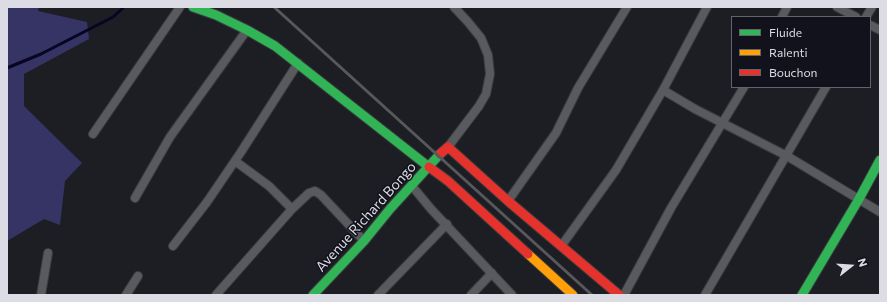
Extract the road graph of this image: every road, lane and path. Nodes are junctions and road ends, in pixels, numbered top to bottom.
1 (180, 7) edge
2 (194, 7) edge
3 (454, 7) edge
4 (627, 7) edge
5 (707, 7) edge
6 (787, 7) edge
7 (837, 7) edge
8 (872, 7) edge
9 (782, 16) edge
10 (854, 16) edge
11 (867, 16) edge
12 (871, 26) edge
13 (247, 30) junction
14 (880, 30) edge
15 (298, 63) junction
16 (743, 88) edge
17 (825, 88) edge
18 (663, 90) junction
19 (723, 124) junction
20 (93, 134) dead end
21 (448, 147) junction
22 (786, 156) junction
23 (880, 160) edge
24 (235, 161) junction
25 (429, 167) junction
26 (412, 186) junction
27 (135, 198) dead end
28 (859, 199) junction
29 (508, 200) junction
30 (292, 209) junction
31 (880, 212) edge
32 (446, 224) junction
33 (364, 241) junction
34 (173, 246) dead end
35 (562, 246) junction
36 (48, 253) dead end
37 (492, 274) junction
38 (138, 276) dead end
39 (41, 295) edge
40 (126, 295) edge
41 (216, 295) edge
42 (313, 295) edge
43 (378, 295) edge
44 (471, 295) edge
45 (512, 295) edge
46 (573, 295) edge
47 (619, 295) edge
48 (624, 295) edge
49 (705, 295) edge
50 (802, 295) edge

1 - 20 street
2 - 13 street
3 - 21 street
4 - 29 street
5 - 18 street
6 - 9 street
7 - 10 street
8 - 11 street
12 - 14 street
13 - 15 street
13 - 27 street
15 - 24 street
15 - 25 street
16 - 19 street
17 - 22 street
18 - 19 street
18 - 35 street
19 - 22 street
19 - 48 street
21 - 25 street, Avenue Richard Bongo
21 - 29 street
22 - 28 street
22 - 49 street
23 - 28 street
24 - 30 street
24 - 34 street
25 - 26 street, Avenue Richard Bongo
25 - 46 street
26 - 32 street
26 - 33 street, Avenue Richard Bongo
28 - 31 street
28 - 50 street
29 - 35 street
30 - 33 street
30 - 41 street
32 - 37 street
32 - 43 street
33 - 42 street, Avenue Richard Bongo
35 - 47 street
36 - 39 street
37 - 44 street
37 - 45 street
38 - 40 street

